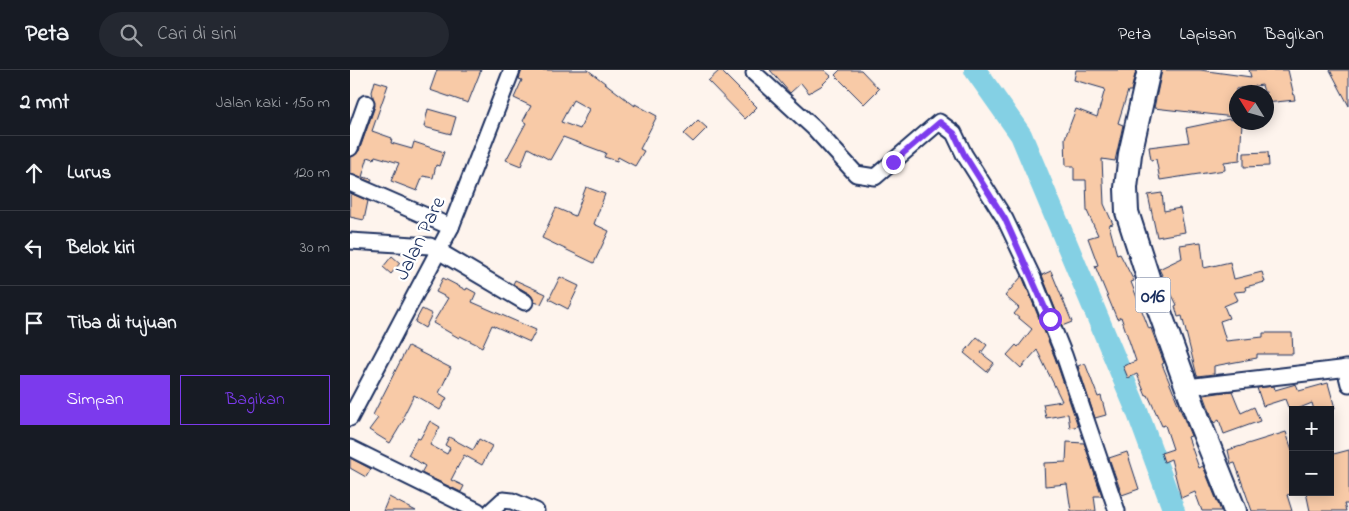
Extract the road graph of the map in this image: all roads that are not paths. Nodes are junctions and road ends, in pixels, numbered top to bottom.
1 (512, 70) edge
2 (1149, 70) edge
3 (754, 73) dead end
4 (366, 103) dead end
5 (350, 148) edge
6 (350, 183) edge
7 (450, 227) junction
8 (350, 241) edge
9 (439, 250) junction
10 (525, 302) dead end
11 (1347, 368) edge
12 (1349, 384) edge
13 (1187, 387) junction
14 (350, 418) edge
15 (350, 448) edge
16 (478, 511) edge
17 (491, 511) edge
18 (536, 511) edge
19 (1117, 511) edge
20 (1235, 511) edge

1 - 7 street, Jalan Pare
2 - 13 main road, 016
3 - 19 street
4 - 5 street
6 - 7 street
7 - 9 street, Jalan Pare
8 - 9 street
9 - 10 street
9 - 14 street, Jalan Pare
11 - 12 street
11 - 13 street
13 - 20 main road, 016
15 - 16 street
17 - 18 street

